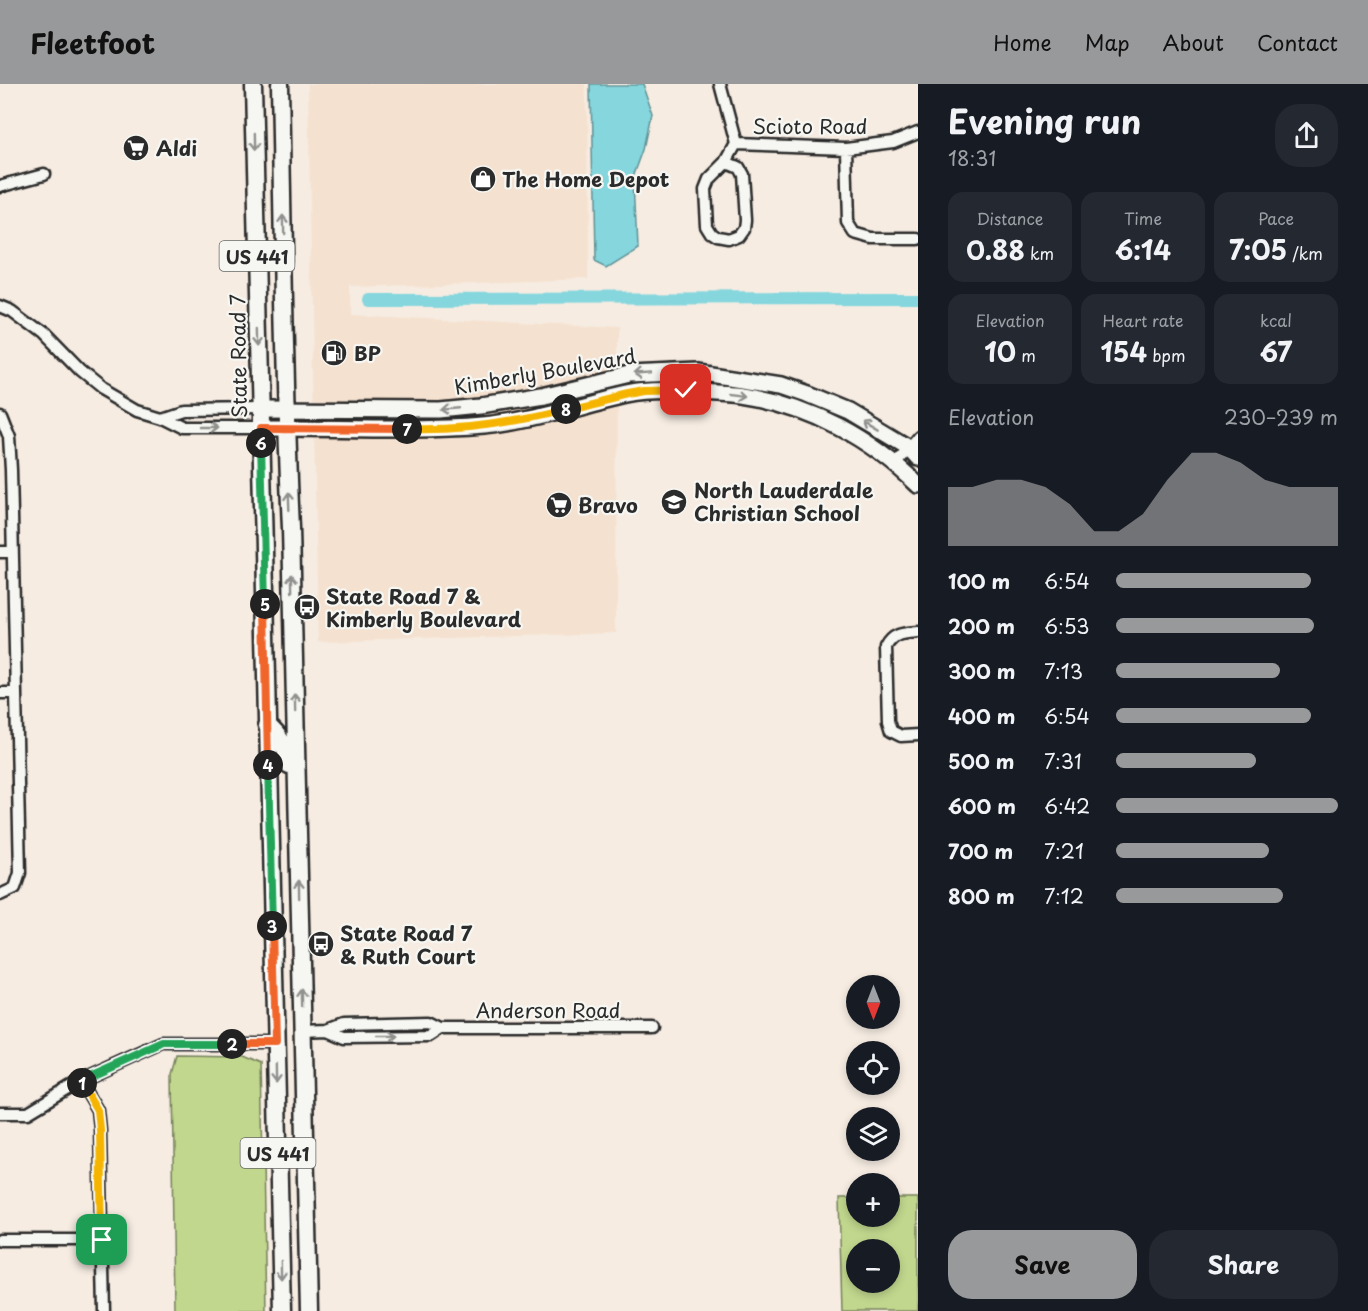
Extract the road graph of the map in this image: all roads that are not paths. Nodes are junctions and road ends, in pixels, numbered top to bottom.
1 (253, 84) edge
2 (280, 84) edge
3 (720, 84) edge
4 (918, 132) edge
5 (736, 144) junction
6 (846, 148) junction
7 (726, 162) junction
8 (44, 174) dead end
9 (0, 186) edge
10 (918, 239) edge
11 (0, 306) edge
12 (261, 409) junction
13 (285, 409) junction
14 (0, 413) edge
15 (160, 417) junction
16 (261, 428) junction
17 (286, 428) junction
18 (915, 447) edge
19 (896, 463) junction
20 (918, 485) edge
21 (0, 552) edge
22 (12, 552) junction
23 (918, 633) edge
24 (0, 693) edge
25 (16, 693) junction
26 (267, 725) junction
27 (918, 735) edge
28 (297, 798) junction
29 (0, 895) edge
30 (275, 995) junction
31 (652, 1028) dead end
32 (302, 1031) junction
33 (275, 1044) junction
34 (81, 1081) junction
35 (304, 1096) junction
36 (0, 1113) edge
37 (0, 1240) edge
38 (102, 1240) junction
39 (104, 1311) edge
40 (282, 1311) edge
41 (309, 1311) edge

1 -> 12 main road, State Road 7 / US 441
13 -> 2 main road, US 441
3 - 5 street
4 - 6 street, Scioto Road
5 - 6 street, Scioto Road
5 - 7 street
6 - 10 street
7 - 7 street
8 - 9 street
11 - 15 street, Kimberly Boulevard
12 - 13 street, Kimberly Boulevard
12 - 15 street, Kimberly Boulevard
12 - 16 main road, State Road 7 / US 441
13 - 17 main road, US 441
18 -> 13 street, Kimberly Boulevard
14 - 22 street
15 -> 16 street, Kimberly Boulevard
16 - 17 street, Kimberly Boulevard
16 - 26 main road, State Road 7 / US 441
17 -> 19 street, Kimberly Boulevard
28 -> 17 main road, US 441
18 - 19 street
19 - 20 street, Kimberly Boulevard
21 - 22 street
22 - 25 street
23 - 27 street
24 - 25 street
25 - 29 street
26 - 28 main road
26 - 30 main road, State Road 7 / US 441
32 -> 28 main road, US 441
30 - 32 main road
30 - 33 main road, State Road 7 / US 441
31 - 32 street, Anderson Road
32 - 35 main road, US 441
33 - 34 street
33 - 35 main road
33 -> 40 main road, State Road 7 / US 441
34 - 36 street
34 - 38 street
35 - 41 main road, US 441
37 - 38 street
38 - 39 street

